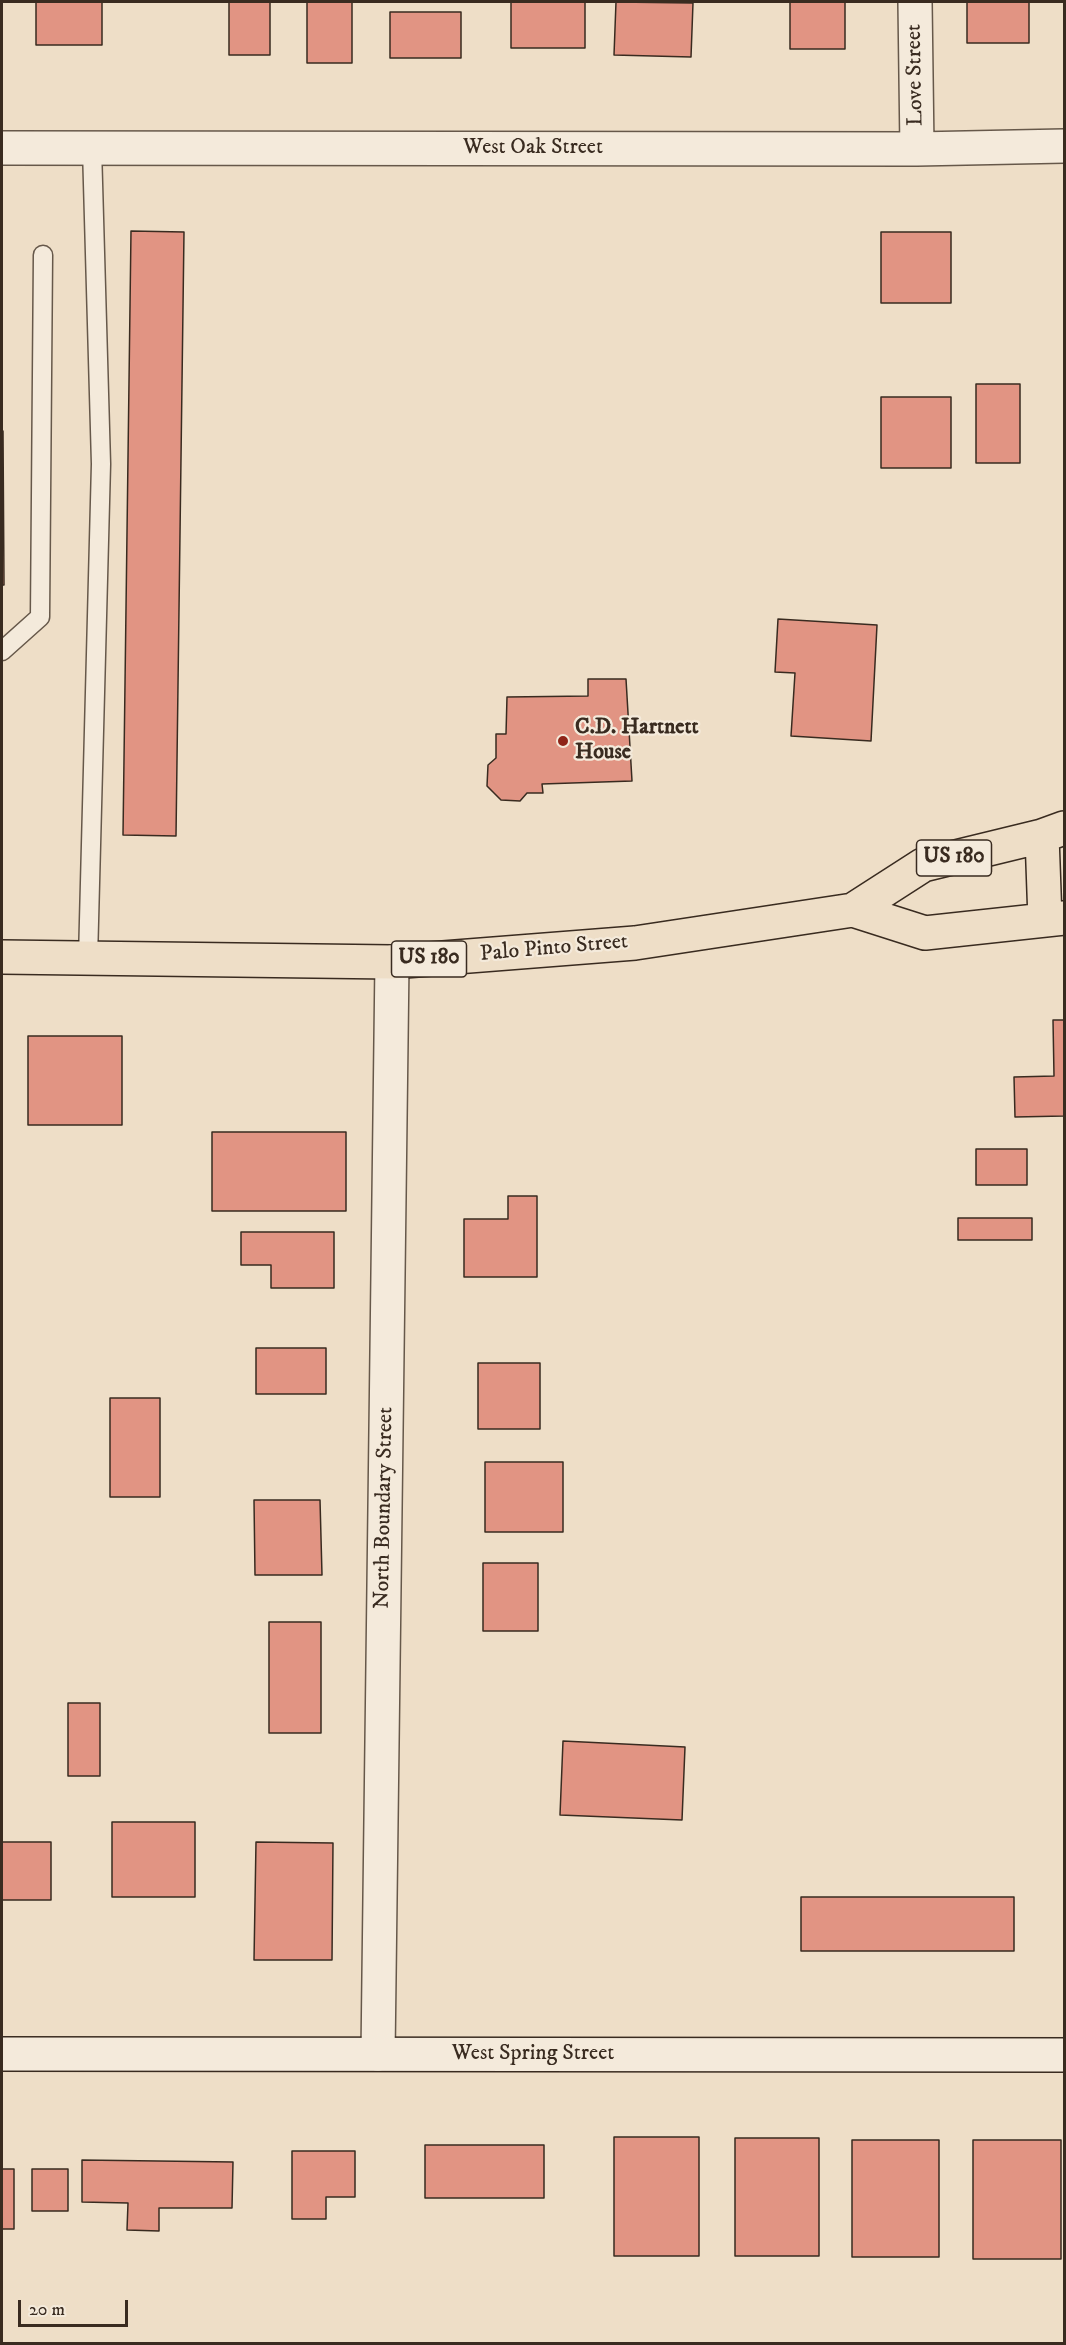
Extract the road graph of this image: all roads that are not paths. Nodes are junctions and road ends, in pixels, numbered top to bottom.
1 (915, 2) edge
2 (1065, 146) edge
3 (2, 148) edge
4 (92, 148) junction
5 (917, 149) junction
6 (43, 255) dead end
7 (2, 651) edge
8 (1053, 832) edge
9 (1054, 868) edge
10 (853, 910) junction
11 (1055, 919) edge
12 (2, 957) edge
13 (88, 958) junction
14 (392, 962) junction
15 (2, 2054) edge
16 (378, 2054) junction
17 (1065, 2055) edge

1 - 5 street, Love Street
2 - 5 street, West Oak Street
3 - 4 street, West Oak Street
4 - 5 street, West Oak Street
4 - 13 lane
6 - 7 lane
8 - 9 main road
8 - 10 main road, Palo Pinto Street / US 180
9 - 11 main road
10 - 11 main road, Palo Pinto Street / US 180
10 - 14 main road, Palo Pinto Street / US 180
12 - 13 main road, Palo Pinto Street / US 180
13 - 14 main road, Palo Pinto Street / US 180
14 - 16 street, North Boundary Street
15 - 16 street, West Spring Street
16 - 17 street, West Spring Street

